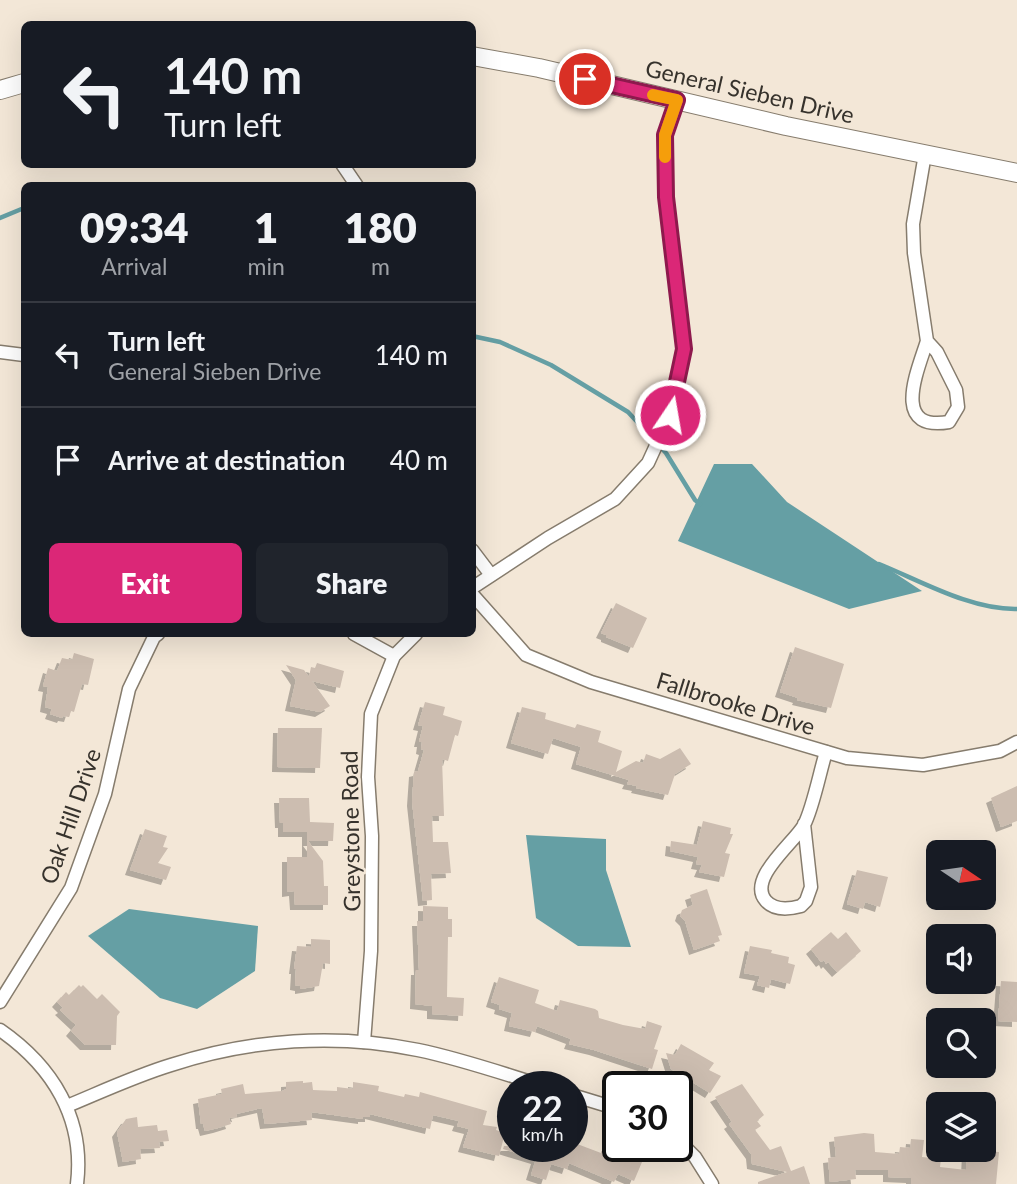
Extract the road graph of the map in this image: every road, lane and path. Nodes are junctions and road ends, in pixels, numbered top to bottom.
1 (476, 57) edge
2 (21, 84) edge
3 (0, 90) edge
4 (677, 100) junction
5 (925, 154) junction
6 (1017, 173) edge
7 (928, 341) junction
8 (0, 352) edge
9 (21, 355) edge
10 (476, 556) edge
11 (491, 576) junction
12 (476, 585) edge
13 (476, 599) edge
14 (154, 637) edge
15 (359, 637) edge
16 (413, 637) edge
17 (394, 656) junction
18 (1017, 742) edge
19 (826, 752) junction
20 (804, 824) junction
21 (0, 1002) edge
22 (0, 1030) edge
23 (364, 1042) junction
24 (497, 1072) edge
25 (66, 1106) junction
26 (693, 1155) edge
27 (77, 1184) edge
28 (712, 1184) edge

1 - 4 street, General Sieben Drive
2 - 3 street
4 - 5 street, General Sieben Drive
4 - 11 street
5 - 6 street, General Sieben Drive
5 - 7 street
7 - 7 street
8 - 9 street
10 - 11 street
11 - 12 street
13 - 19 street, Fallbrooke Drive
14 - 21 street, Oak Hill Drive
15 - 17 street
16 - 17 street, Greystone Road
17 - 23 street, Greystone Road
18 - 19 street, Fallbrooke Drive
19 - 20 street
20 - 20 street
22 - 25 street
23 - 24 street
23 - 25 street
25 - 27 street
26 - 28 street

